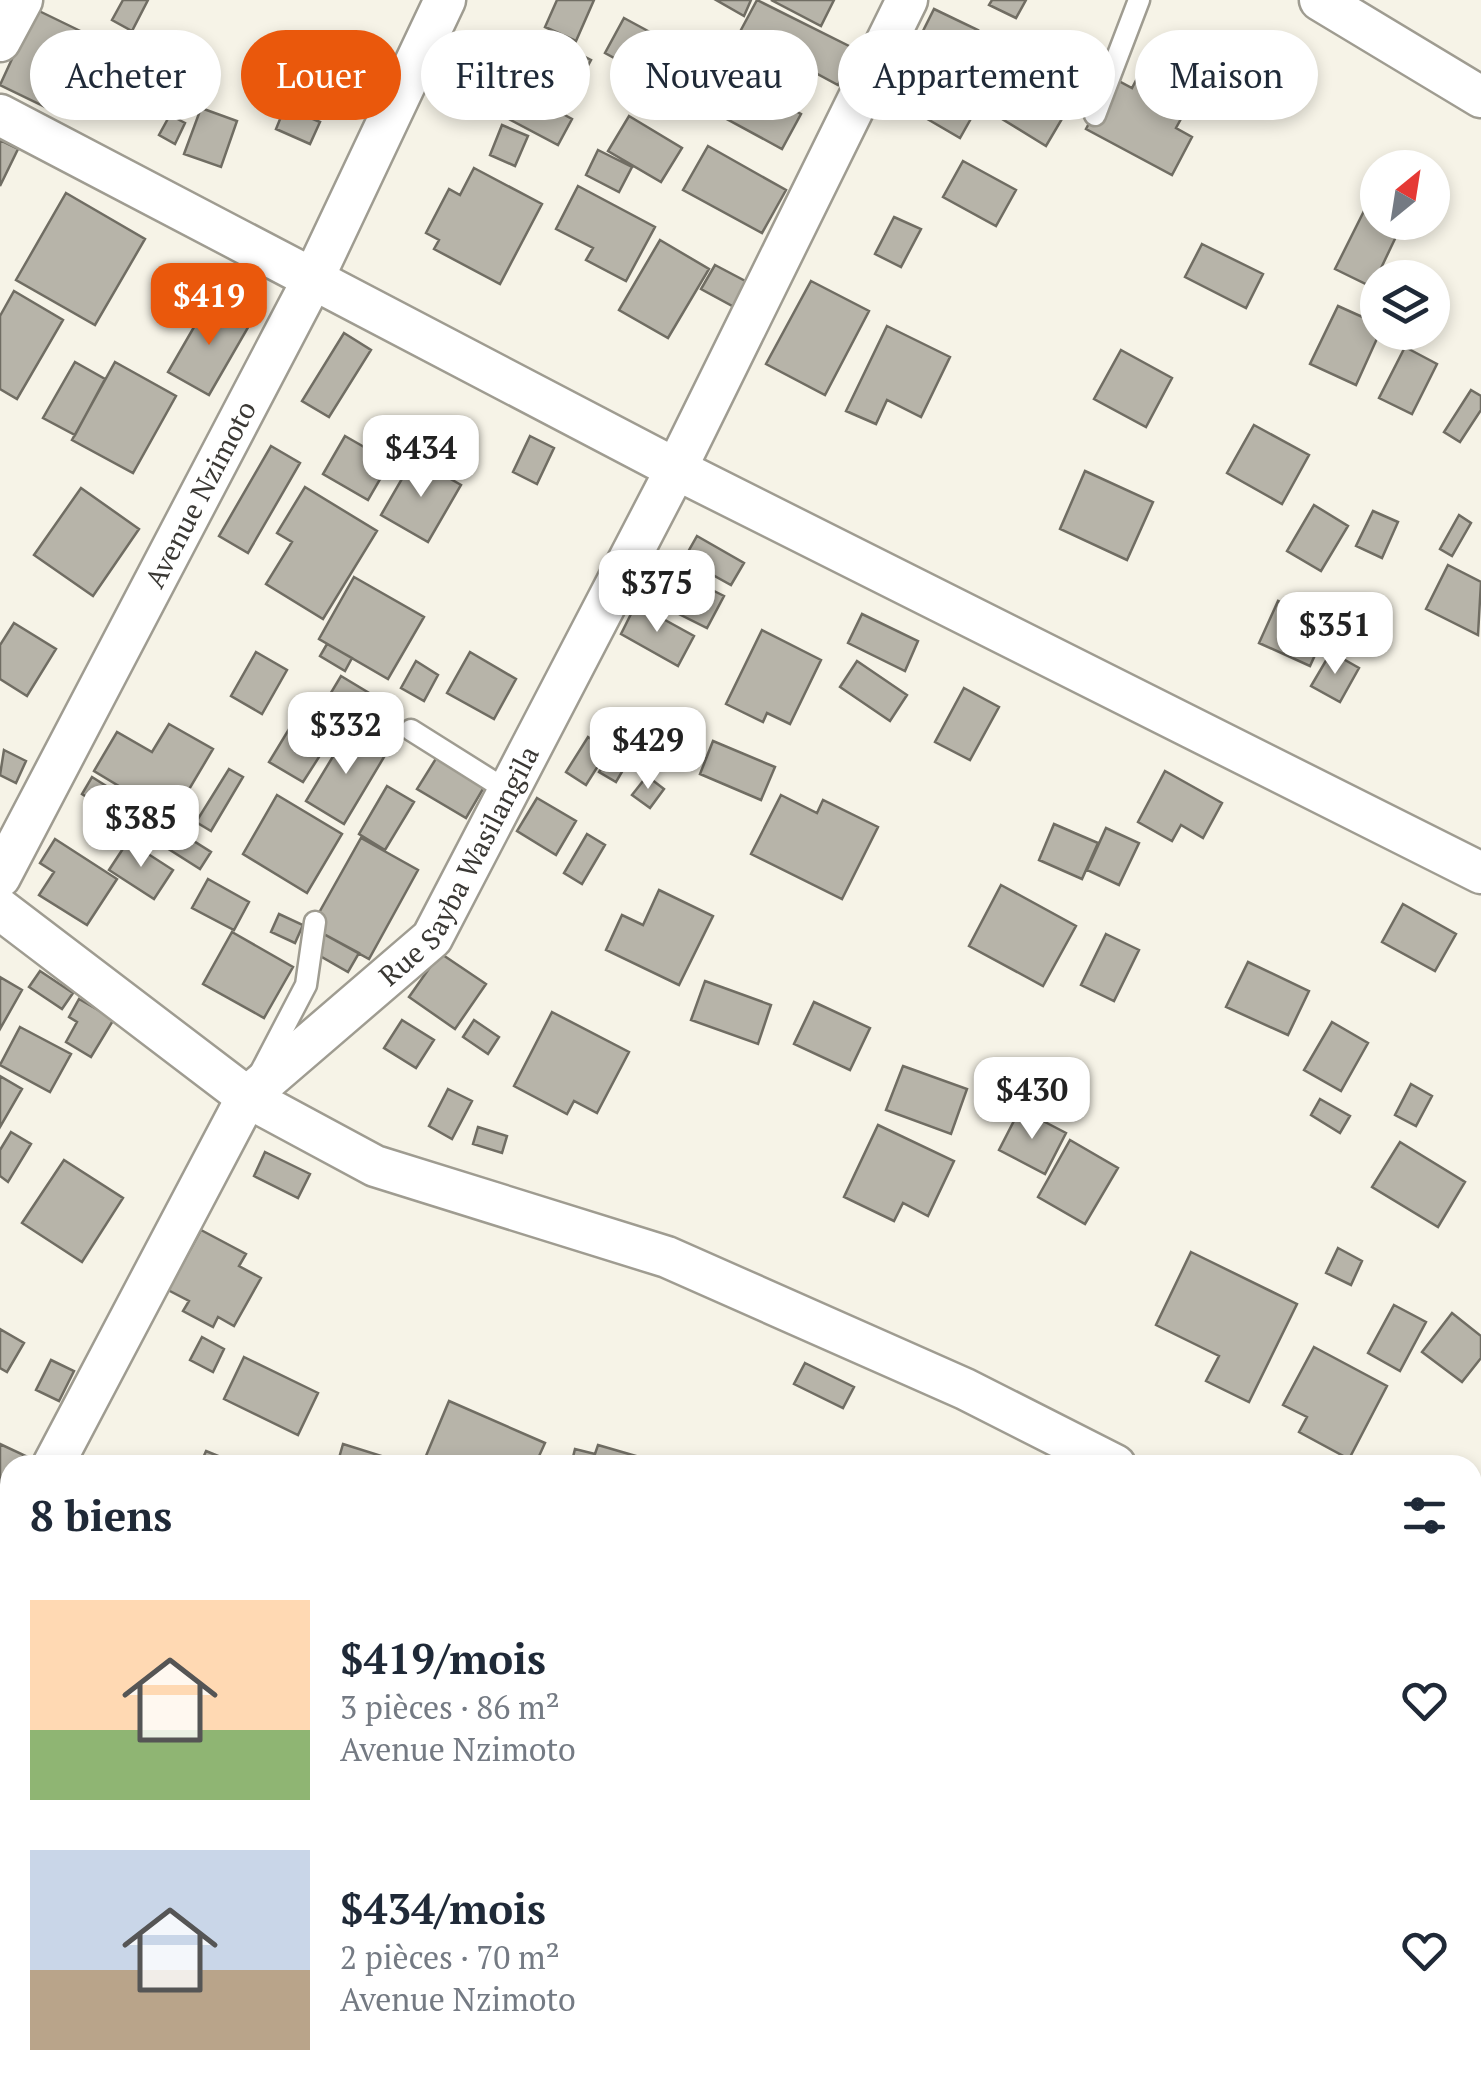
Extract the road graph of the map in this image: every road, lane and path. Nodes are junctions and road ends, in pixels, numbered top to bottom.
1 (22, 0) edge
2 (445, 0) edge
3 (907, 0) edge
4 (1138, 0) edge
5 (1320, 0) edge
6 (0, 42) edge
7 (1115, 62) edge
8 (1481, 98) edge
9 (0, 116) edge
10 (313, 279) junction
11 (676, 468) junction
12 (411, 730) dead end
13 (508, 791) junction
14 (1481, 873) edge
15 (0, 878) edge
16 (0, 909) edge
17 (315, 922) dead end
18 (247, 1097) junction
19 (58, 1455) edge
20 (1095, 1455) edge

1 - 6 street
2 - 10 street, Avenue Nzimoto
3 - 11 street, Rue Sayba Wasilangila
4 - 7 lane
5 - 8 street
9 - 10 street
10 - 11 street
10 - 15 street, Avenue Nzimoto
11 - 13 street, Rue Sayba Wasilangila
11 - 14 street
12 - 13 lane
13 - 18 street, Rue Sayba Wasilangila
16 - 18 street
17 - 18 lane
18 - 19 street, Rue Sayba Wasilangila
18 - 20 street

